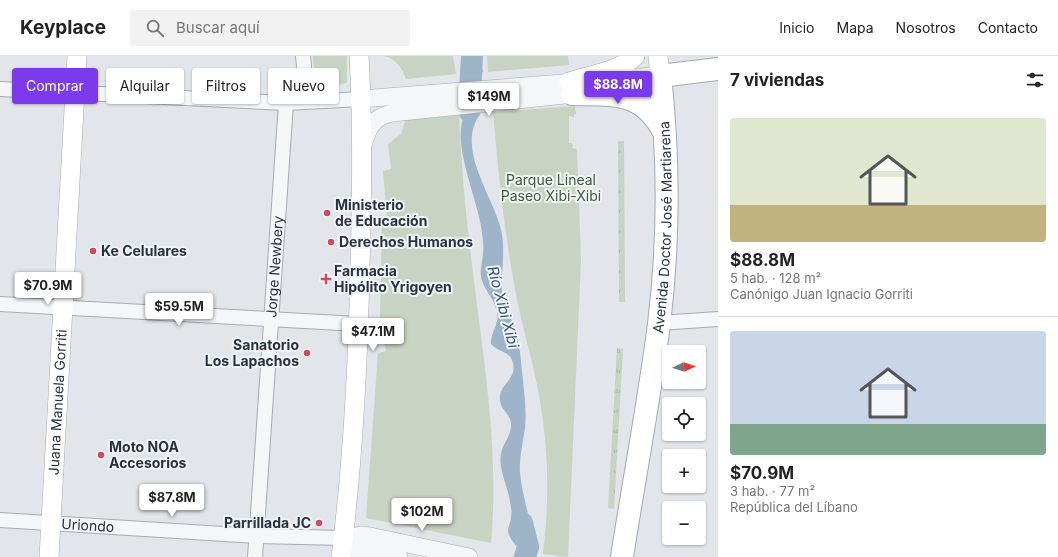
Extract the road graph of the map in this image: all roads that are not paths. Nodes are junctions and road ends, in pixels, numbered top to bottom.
1 (77, 56) edge
2 (303, 56) edge
3 (359, 56) edge
4 (635, 56) edge
5 (76, 68) edge
6 (304, 68) edge
7 (718, 69) edge
8 (660, 73) edge
9 (718, 81) edge
10 (571, 88) junction
11 (0, 89) edge
12 (12, 90) edge
13 (98, 95) edge
14 (361, 99) junction
15 (339, 100) edge
16 (268, 103) edge
17 (74, 104) edge
18 (286, 104) edge
19 (403, 104) junction
20 (664, 132) junction
21 (363, 145) junction
22 (0, 304) edge
23 (64, 307) junction
24 (718, 319) edge
25 (271, 320) junction
26 (659, 323) junction
27 (359, 324) junction
28 (0, 520) edge
29 (52, 523) junction
30 (257, 536) junction
31 (368, 543) junction
32 (342, 548) edge
33 (49, 557) edge
34 (255, 557) edge
35 (399, 557) edge
36 (469, 557) edge
37 (622, 557) edge

1 - 5 main road, Juana Manuela Gorriti
2 - 6 street
3 - 14 main road
4 - 10 main road
7 - 8 main road
8 - 9 main road
8 - 10 street
8 - 20 main road, Avenida Doctor José Martiarena
10 - 19 street
10 - 20 main road
11 - 12 street
13 - 16 street
14 - 15 street
14 - 19 street
14 - 21 main road
17 - 23 main road, Juana Manuela Gorriti
18 - 25 street, Jorge Newbery
19 - 21 street
20 - 26 main road, Avenida Doctor José Martiarena
21 - 27 main road
22 - 23 street
23 - 25 street
23 - 29 main road, Juana Manuela Gorriti
24 - 26 street
25 - 27 street
25 - 30 street, Jorge Newbery
26 - 37 main road, Avenida Doctor José Martiarena
27 - 32 main road
28 - 29 street, Uriondo
29 - 30 street, Uriondo
29 - 33 main road, Juana Manuela Gorriti
30 - 32 street, Uriondo
30 - 34 street, Jorge Newbery
31 - 32 street
31 - 35 street
31 - 36 street

